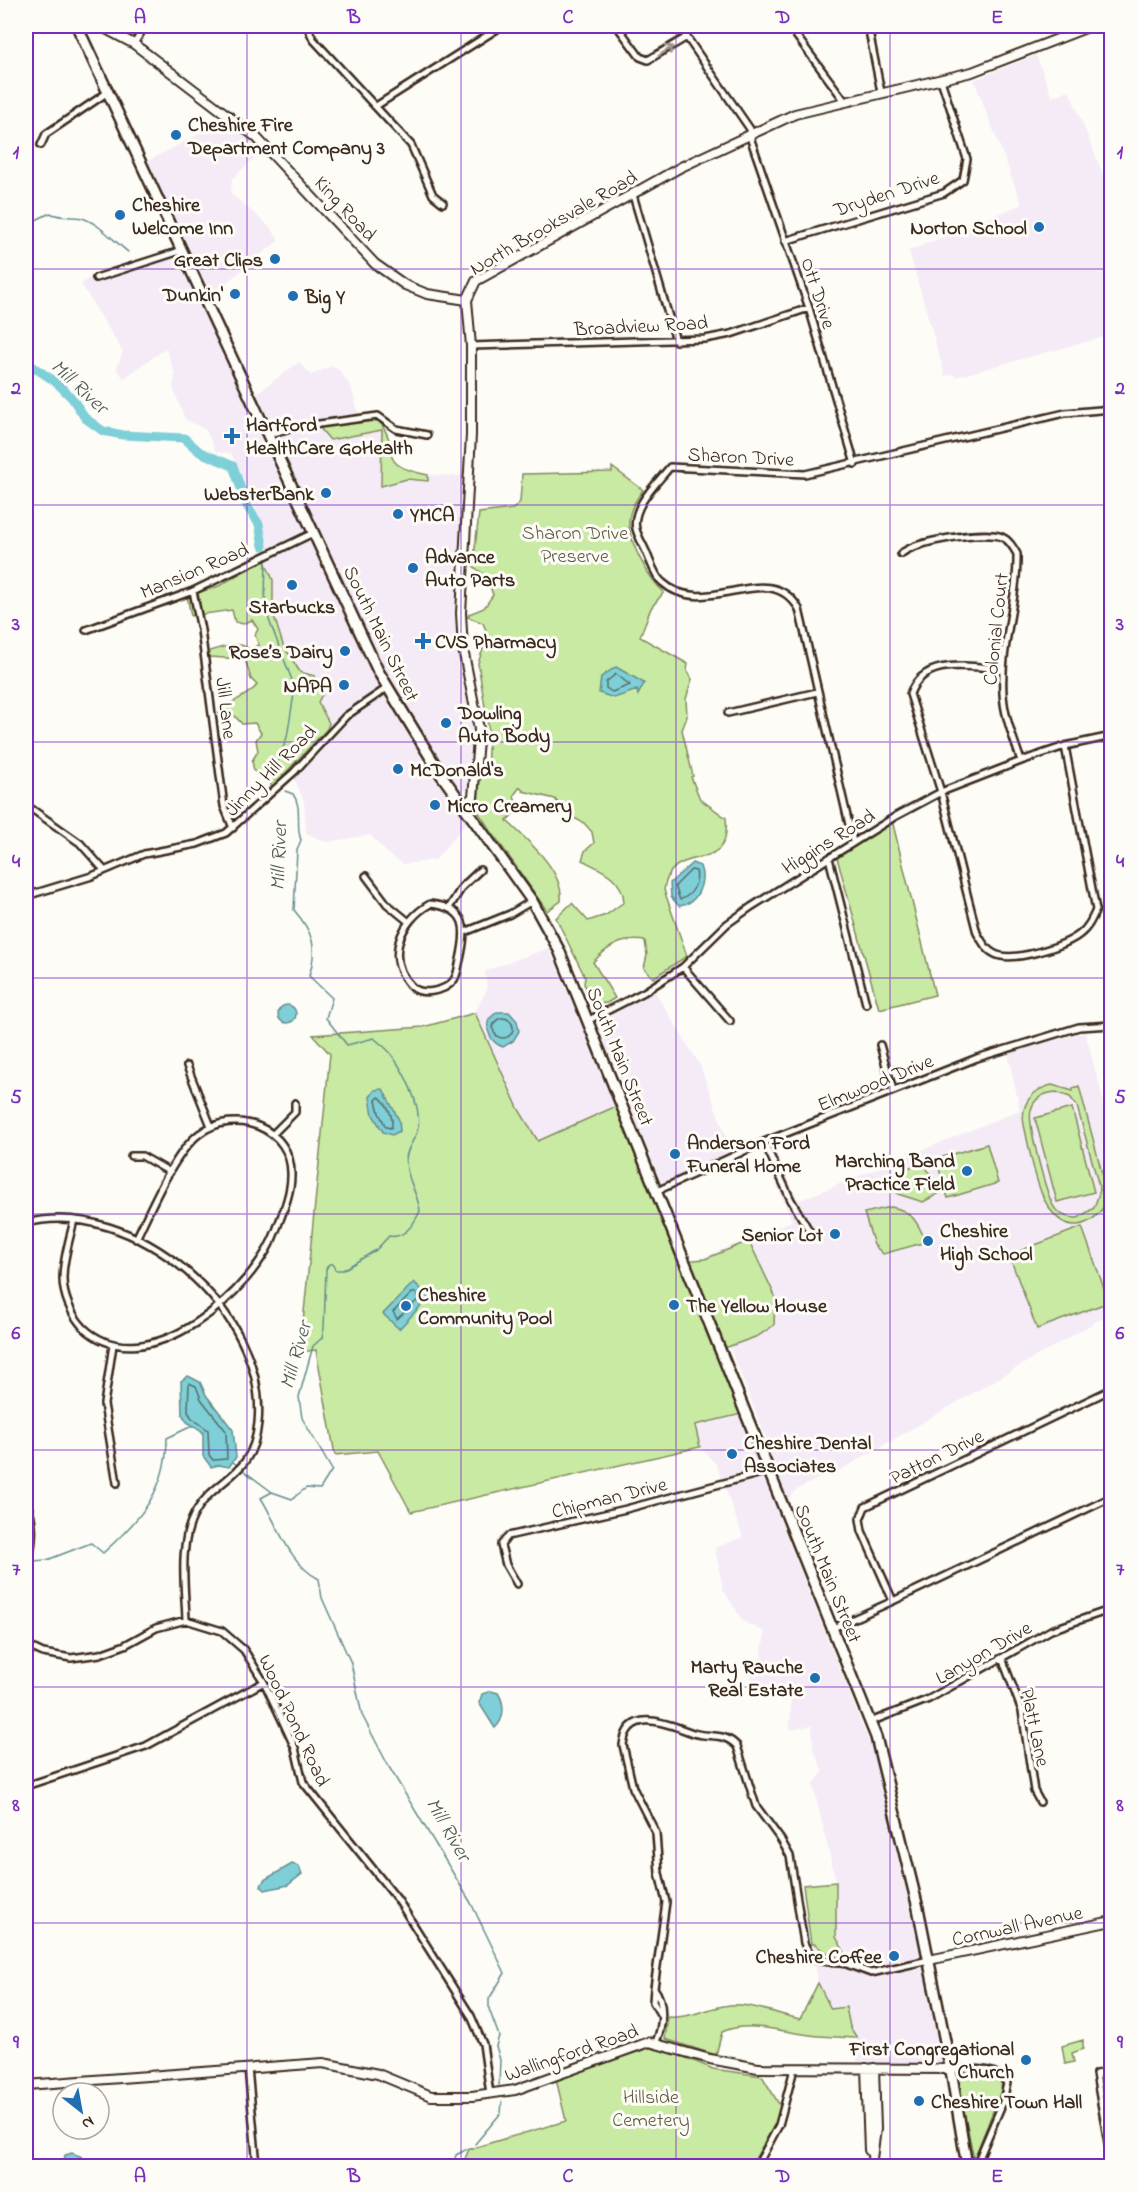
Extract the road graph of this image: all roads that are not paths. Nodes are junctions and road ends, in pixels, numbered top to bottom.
1 (77, 26) edge
2 (100, 26) edge
3 (145, 26) edge
4 (307, 26) edge
5 (502, 26) edge
6 (617, 26) edge
7 (679, 26) edge
8 (789, 26) edge
9 (868, 26) edge
10 (1091, 26) edge
11 (1105, 26) edge
12 (687, 37) junction
13 (1112, 43) edge
14 (134, 44) junction
15 (942, 80) junction
16 (881, 92) junction
17 (108, 93) junction
18 (844, 100) junction
19 (376, 106) junction
20 (750, 134) junction
21 (41, 145) dead end
22 (633, 195) junction
23 (443, 204) dead end
24 (785, 241) junction
25 (180, 251) junction
26 (96, 278) dead end
27 (467, 300) junction
28 (809, 308) junction
29 (676, 341) junction
30 (471, 346) junction
31 (1112, 409) edge
32 (267, 435) junction
33 (428, 435) dead end
34 (855, 464) junction
35 (313, 533) junction
36 (901, 554) dead end
37 (193, 591) junction
38 (86, 630) dead end
39 (1003, 669) junction
40 (387, 688) junction
41 (817, 692) junction
42 (728, 713) dead end
43 (1112, 736) edge
44 (1065, 746) junction
45 (1022, 761) junction
46 (941, 792) junction
47 (26, 805) edge
48 (464, 805) junction
49 (233, 828) junction
50 (853, 842) junction
51 (829, 858) junction
52 (105, 870) junction
53 (480, 870) dead end
54 (366, 876) dead end
55 (26, 896) edge
56 (532, 901) junction
57 (449, 908) junction
58 (409, 922) junction
59 (465, 932) junction
60 (683, 967) junction
61 (866, 1004) dead end
62 (586, 1021) junction
63 (730, 1021) dead end
64 (1112, 1025) edge
65 (880, 1045) dead end
66 (187, 1066) dead end
67 (893, 1090) junction
68 (295, 1103) dead end
69 (211, 1126) junction
70 (273, 1134) junction
71 (764, 1142) junction
72 (131, 1156) dead end
73 (170, 1173) junction
74 (657, 1191) junction
75 (74, 1220) junction
76 (26, 1223) edge
77 (810, 1232) dead end
78 (136, 1239) junction
79 (222, 1306) junction
80 (112, 1345) junction
81 (1112, 1389) edge
82 (769, 1471) junction
83 (117, 1483) dead end
84 (1112, 1497) edge
85 (26, 1501) edge
86 (26, 1569) edge
87 (517, 1584) dead end
88 (893, 1601) junction
89 (1112, 1609) edge
90 (186, 1620) junction
91 (833, 1628) junction
92 (26, 1645) edge
93 (1002, 1658) junction
94 (264, 1682) junction
95 (870, 1722) junction
96 (26, 1786) edge
97 (1040, 1802) dead end
98 (1112, 1921) edge
99 (929, 1960) junction
100 (656, 2042) junction
101 (248, 2068) junction
102 (870, 2068) junction
103 (794, 2069) junction
104 (951, 2069) junction
105 (1112, 2070) edge
106 (26, 2072) edge
107 (27, 2085) edge
108 (490, 2094) junction
109 (257, 2166) edge
110 (758, 2166) edge
111 (871, 2166) edge
112 (967, 2166) edge
113 (1112, 2166) edge

1 - 17 highway, South Main Street
2 - 14 street, King Road
3 - 14 street
4 - 19 street
5 - 19 street
6 -> 12 street
7 - 12 street, Ott Drive
8 - 18 street
9 - 16 street
10 - 15 street, North Brooksvale Road
11 - 13 street
12 - 20 street, Ott Drive
14 - 27 street, King Road
15 - 16 street, North Brooksvale Road
15 - 24 street, Dryden Drive
16 - 18 street, North Brooksvale Road
17 - 21 street
17 - 25 highway, South Main Street
18 - 20 street, North Brooksvale Road
19 - 23 street
20 - 22 street, North Brooksvale Road
20 - 24 street, Ott Drive
22 - 27 street, North Brooksvale Road
22 - 29 street
24 - 28 street, Ott Drive
25 - 26 street
25 - 32 highway, South Main Street
27 - 30 street, North Brooksvale Road
28 - 29 street, Broadview Road
28 - 34 street, Ott Drive
29 - 30 street, Broadview Road
30 - 48 street, North Brooksvale Road
31 - 34 street, Sharon Drive
32 - 33 street
32 - 35 highway, South Main Street
34 - 41 street, Sharon Drive
35 - 37 street, Mansion Road
35 - 40 highway, South Main Street
36 - 39 street, Colonial Court
37 - 38 street, Mansion Road
37 - 49 street, Jill Lane
39 - 45 street, Colonial Court
39 - 46 street
40 - 48 highway, South Main Street
40 - 49 street, Jinny Hill Road
41 - 42 street
41 - 50 street, Sharon Drive
43 - 44 street, Higgins Road
44 - 45 street, Higgins Road
44 - 46 street
45 - 46 street, Higgins Road
46 - 50 street, Higgins Road
47 - 52 street
48 - 56 highway, South Main Street
49 - 52 street, Jinny Hill Road
50 - 51 street, Higgins Road
51 - 60 street, Higgins Road
51 - 61 street
52 - 55 street, Jinny Hill Road
53 - 57 street
54 - 58 street
56 - 59 street
56 - 62 highway, South Main Street
57 - 58 street
57 - 59 street
58 - 59 street
60 - 62 street, Higgins Road
60 - 63 street
62 - 74 highway, South Main Street
64 - 67 street, Elmwood Drive
65 - 67 street
66 - 69 street
67 - 71 street, Elmwood Drive
68 - 70 street
69 - 70 street
69 - 73 street
70 - 79 street
71 - 74 street, Elmwood Drive
71 - 77 street
72 - 73 street
73 - 78 street
74 - 82 highway, South Main Street
75 - 76 street
75 - 78 street
75 - 80 street
78 - 79 street
79 - 80 street
79 - 90 street
80 - 83 street
81 - 88 street, Patton Drive
82 - 87 street, Chipman Drive
82 - 91 highway, South Main Street
84 - 88 street
85 - 86 street
88 - 91 street
89 - 93 street, Lanyon Drive
90 - 92 street
90 - 94 street, Wood Pond Road
91 - 95 highway, South Main Street
93 - 95 street, Lanyon Drive
93 - 97 street, Platt Lane
94 - 96 street
94 - 108 street, Wood Pond Road
95 - 99 highway, South Main Street
98 - 99 street, Cornwall Avenue
99 - 100 street
99 - 104 highway, South Main Street
100 - 103 street, Wallingford Road
100 - 108 street, Wallingford Road
101 - 107 street, Wallingford Road
101 - 108 street, Wallingford Road
101 - 109 street
102 - 103 street, Wallingford Road
102 - 104 street, Wallingford Road
102 - 111 street
103 - 110 street
104 - 112 highway, South Main Street
104 - 112 street
105 - 113 street
106 - 107 street

